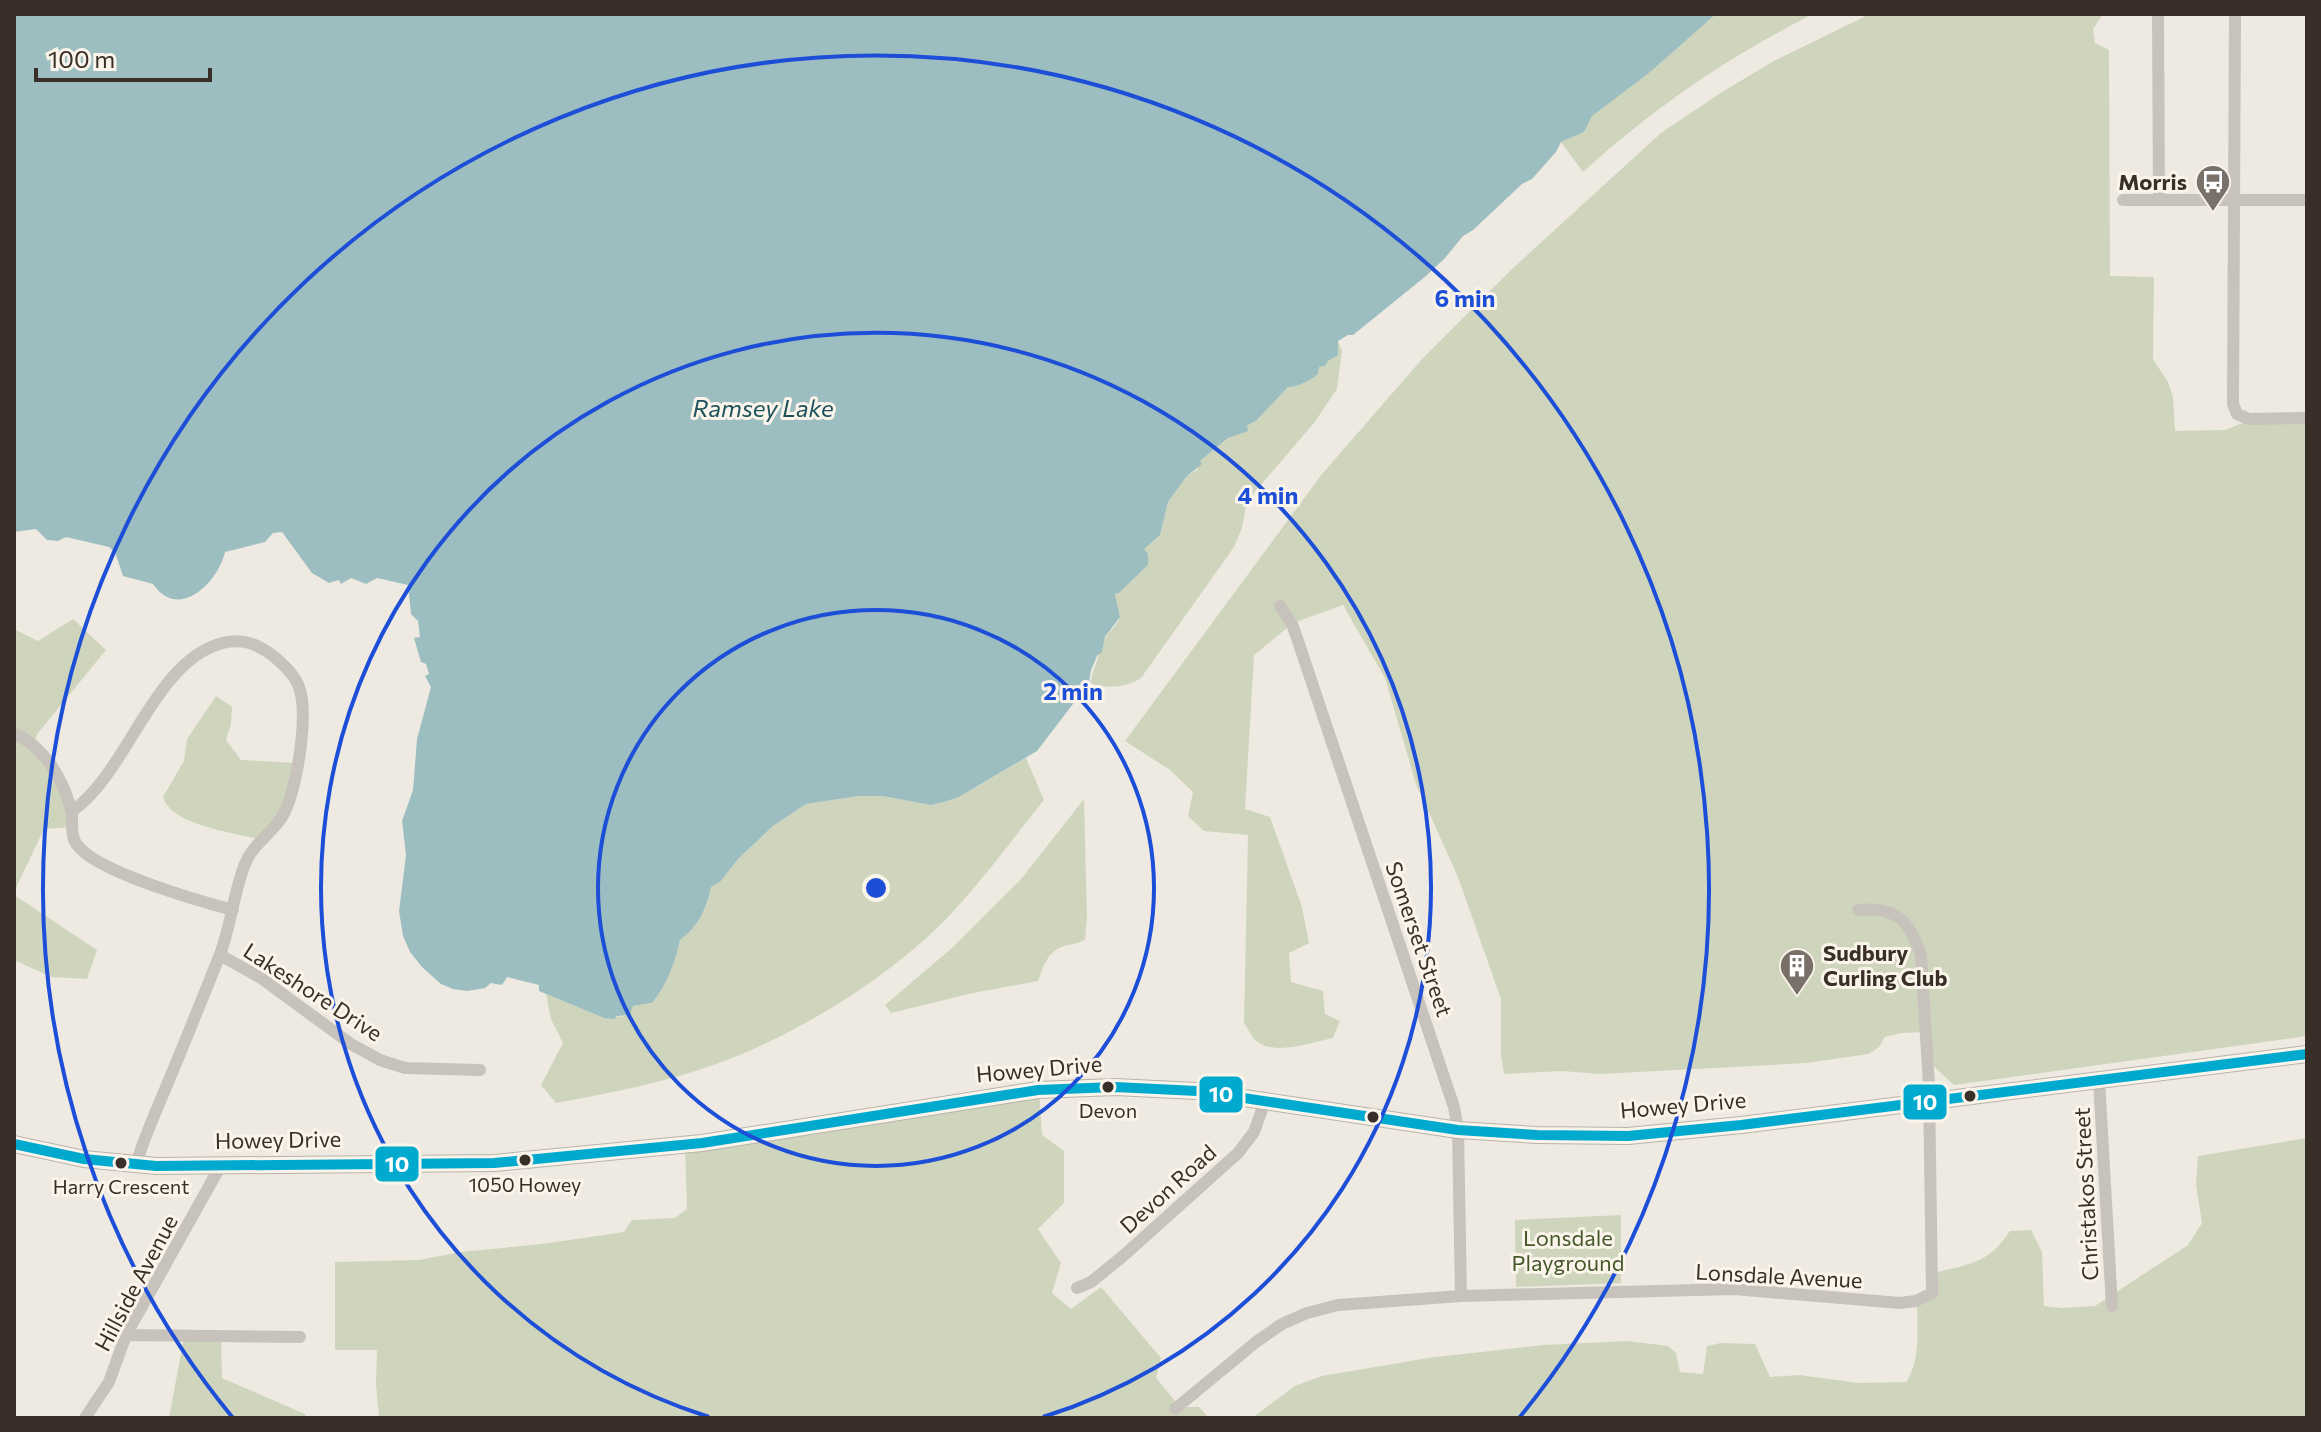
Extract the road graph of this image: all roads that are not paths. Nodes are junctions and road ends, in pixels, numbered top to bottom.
1 (2158, 14) edge
2 (2235, 14) edge
3 (2235, 199) junction
4 (2123, 200) dead end
5 (2159, 200) junction
6 (2307, 200) edge
7 (2307, 418) edge
8 (1280, 606) dead end
9 (14, 733) edge
10 (72, 811) junction
11 (233, 910) junction
12 (1858, 910) dead end
13 (220, 955) junction
14 (2307, 1054) edge
15 (480, 1070) dead end
16 (2099, 1080) junction
17 (1265, 1101) junction
18 (1929, 1102) junction
19 (1458, 1130) junction
20 (14, 1144) edge
21 (136, 1165) junction
22 (221, 1165) junction
23 (1077, 1288) dead end
24 (1461, 1296) junction
25 (2112, 1306) dead end
26 (126, 1335) junction
27 (300, 1337) dead end
28 (1175, 1409) dead end
29 (85, 1418) edge

1 - 5 street
2 - 3 street
3 - 5 street
3 - 6 street
3 - 7 street
4 - 5 street
8 - 19 street, Somerset Street
9 - 10 street
10 - 11 street
10 - 11 street
11 - 13 street
12 - 18 street
13 - 15 street, Lakeshore Drive
13 - 21 street
14 - 16 main road, Howey Drive
16 - 18 main road, Howey Drive
16 - 25 street, Christakos Street
17 - 19 main road, Howey Drive
17 - 22 main road, Howey Drive
17 - 23 street, Devon Road
18 - 19 main road, Howey Drive
18 - 24 street, Lonsdale Avenue
19 - 24 street, Somerset Street
20 - 21 main road, Howey Drive
21 - 22 main road, Howey Drive
22 - 26 street, Hillside Avenue
24 - 28 street, Lonsdale Avenue
26 - 27 street
26 - 29 street, Hillside Avenue

